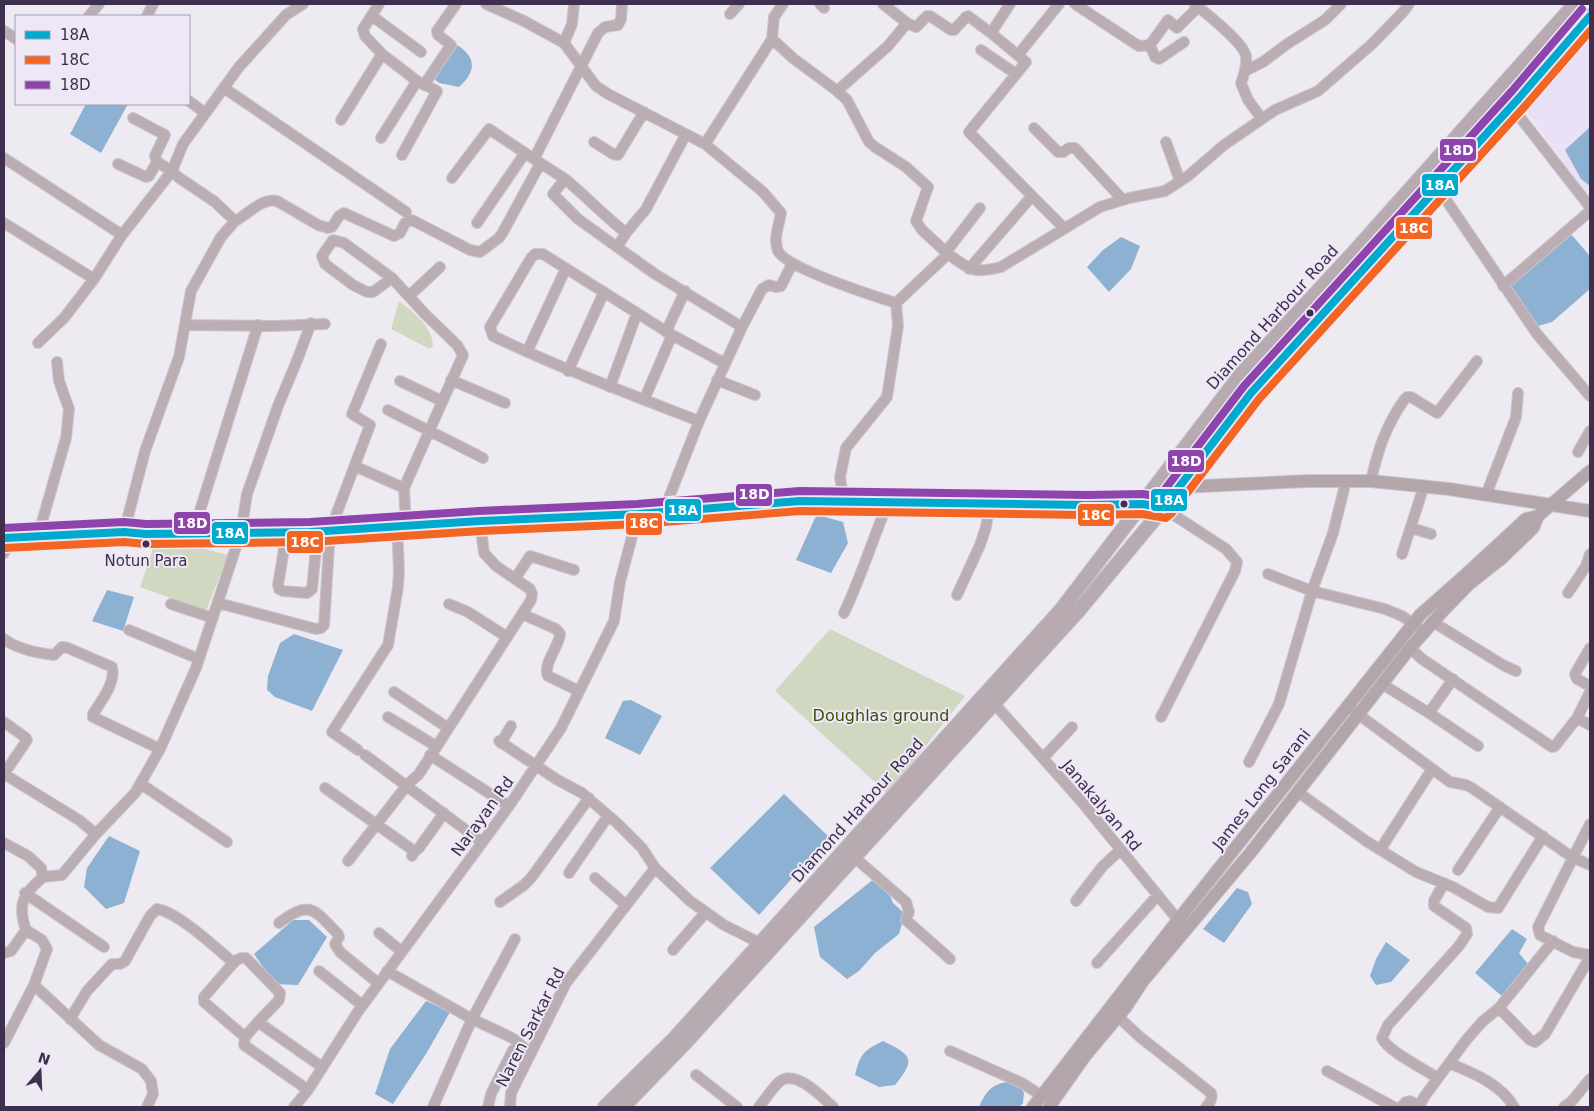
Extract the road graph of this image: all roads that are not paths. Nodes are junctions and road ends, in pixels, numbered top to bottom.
1 (99, 4) edge
2 (154, 4) edge
3 (303, 4) edge
4 (379, 4) edge
5 (456, 4) edge
6 (574, 4) edge
7 (622, 4) edge
8 (738, 4) edge
9 (783, 4) edge
10 (882, 4) edge
11 (1010, 4) edge
12 (1058, 4) edge
13 (1075, 4) edge
14 (1342, 4) edge
15 (1409, 4) edge
16 (1575, 4) edge
17 (493, 5) edge
18 (1197, 5) edge
19 (730, 14) dead end
20 (90, 15) edge
21 (148, 15) edge
22 (372, 16) junction
23 (1590, 16) edge
24 (907, 23) junction
25 (4, 31) edge
26 (991, 33) junction
27 (15, 38) edge
28 (772, 39) junction
29 (1184, 42) dead end
30 (564, 43) junction
31 (1150, 46) junction
32 (981, 50) dead end
33 (420, 52) dead end
34 (382, 54) junction
35 (1018, 55) junction
36 (582, 66) junction
37 (1245, 71) junction
38 (1016, 74) junction
39 (421, 83) junction
40 (224, 88) junction
41 (837, 91) junction
42 (190, 102) edge
43 (1512, 107) junction
44 (644, 112) junction
45 (205, 113) junction
46 (133, 118) dead end
47 (1262, 119) junction
48 (342, 120) dead end
49 (1034, 128) dead end
50 (686, 134) junction
51 (381, 138) dead end
52 (594, 142) dead end
53 (1166, 142) dead end
54 (705, 144) junction
55 (524, 153) junction
56 (402, 154) dead end
57 (4, 158) edge
58 (156, 162) junction
59 (537, 162) junction
60 (118, 164) dead end
61 (172, 171) junction
62 (452, 178) dead end
63 (564, 179) junction
64 (1180, 181) junction
65 (1438, 188) junction
66 (1032, 196) junction
67 (1123, 200) junction
68 (1590, 207) edge
69 (980, 208) dead end
70 (1590, 211) edge
71 (406, 212) dead end
72 (235, 221) junction
73 (4, 223) edge
74 (477, 223) dead end
75 (1064, 228) junction
76 (626, 233) junction
77 (122, 234) junction
78 (618, 247) junction
79 (947, 253) junction
80 (792, 264) junction
81 (1342, 265) junction
82 (440, 267) dead end
83 (566, 268) junction
84 (969, 269) junction
85 (392, 278) junction
86 (1356, 278) junction
87 (94, 279) junction
88 (1503, 286) junction
89 (685, 291) junction
90 (604, 292) junction
91 (409, 296) junction
92 (896, 303) junction
93 (637, 314) junction
94 (311, 323) junction
95 (325, 324) dead end
96 (184, 325) junction
97 (258, 325) junction
98 (742, 327) junction
99 (669, 334) junction
100 (38, 343) dead end
101 (381, 344) dead end
102 (527, 352) junction
103 (1477, 361) dead end
104 (57, 362) dead end
105 (724, 363) junction
106 (568, 370) junction
107 (451, 380) junction
108 (717, 380) junction
109 (400, 381) dead end
110 (610, 387) junction
111 (1518, 393) dead end
112 (755, 395) dead end
113 (1590, 396) edge
114 (644, 400) junction
115 (442, 401) junction
116 (505, 403) dead end
117 (388, 410) dead end
118 (699, 420) junction
119 (429, 430) junction
120 (1590, 431) edge
121 (1578, 452) dead end
122 (483, 458) dead end
123 (359, 468) dead end
124 (1590, 471) edge
125 (1346, 481) junction
126 (1372, 481) junction
127 (1424, 486) junction
128 (1181, 487) junction
129 (404, 488) junction
130 (1486, 495) junction
131 (844, 502) junction
132 (888, 502) junction
133 (990, 503) junction
134 (1142, 504) junction
135 (1553, 505) junction
136 (1163, 508) junction
137 (1590, 511) edge
138 (663, 512) junction
139 (638, 514) junction
140 (1538, 516) junction
141 (480, 521) junction
142 (402, 526) junction
143 (1412, 528) junction
144 (330, 531) junction
145 (124, 532) junction
146 (241, 532) junction
147 (193, 533) junction
148 (1431, 534) dead end
149 (38, 536) junction
150 (316, 537) junction
151 (7, 538) edge
152 (4, 553) edge
153 (1402, 554) dead end
154 (1590, 554) edge
155 (574, 570) dead end
156 (1268, 574) dead end
157 (515, 579) junction
158 (1312, 591) junction
159 (1568, 593) dead end
160 (1074, 594) junction
161 (957, 595) dead end
162 (218, 603) junction
163 (1085, 603) junction
164 (171, 604) dead end
165 (449, 604) dead end
166 (844, 613) dead end
167 (522, 614) junction
168 (213, 618) junction
169 (1414, 622) junction
170 (1429, 627) junction
171 (129, 630) dead end
172 (507, 637) junction
173 (4, 639) edge
174 (1410, 648) junction
175 (1590, 648) edge
176 (200, 659) junction
177 (1516, 671) dead end
178 (1453, 679) junction
179 (1382, 684) junction
180 (1590, 686) edge
181 (579, 691) junction
182 (394, 692) dead end
183 (1590, 692) edge
184 (989, 698) junction
185 (1347, 706) junction
186 (1429, 713) junction
187 (1358, 715) junction
188 (388, 717) dead end
189 (1161, 717) dead end
190 (1577, 718) junction
191 (4, 722) edge
192 (1590, 725) edge
193 (511, 726) dead end
194 (1072, 727) dead end
195 (448, 728) junction
196 (1478, 746) dead end
197 (160, 749) junction
198 (433, 751) junction
199 (1043, 758) junction
200 (1249, 762) dead end
201 (536, 765) junction
202 (1432, 769) junction
203 (4, 774) edge
204 (141, 784) junction
205 (406, 785) junction
206 (325, 788) dead end
207 (1298, 792) junction
208 (589, 798) junction
209 (509, 806) junction
210 (1500, 807) junction
211 (444, 813) junction
212 (608, 816) junction
213 (376, 824) junction
214 (1590, 824) edge
215 (96, 834) junction
216 (1542, 836) junction
217 (4, 842) edge
218 (227, 842) dead end
219 (482, 842) junction
220 (1120, 850) junction
221 (1380, 850) junction
222 (854, 856) junction
223 (1572, 857) junction
224 (348, 861) dead end
225 (1590, 865) edge
226 (656, 868) junction
227 (1458, 870) dead end
228 (569, 873) dead end
229 (43, 877) junction
230 (595, 878) dead end
231 (1444, 883) junction
232 (25, 893) junction
233 (1158, 896) junction
234 (1076, 901) dead end
235 (500, 902) dead end
236 (626, 905) junction
237 (706, 912) junction
238 (279, 923) dead end
239 (1182, 925) junction
240 (26, 930) junction
241 (379, 934) dead end
242 (515, 939) dead end
243 (1553, 941) junction
244 (760, 943) junction
245 (104, 947) dead end
246 (673, 950) dead end
247 (401, 952) junction
248 (4, 953) edge
249 (1590, 956) edge
250 (950, 959) dead end
251 (234, 963) junction
252 (1097, 963) dead end
253 (387, 971) junction
254 (319, 972) dead end
255 (378, 984) junction
256 (34, 985) junction
257 (362, 1005) junction
258 (1499, 1008) junction
259 (1114, 1013) junction
260 (70, 1019) junction
261 (472, 1019) junction
262 (258, 1022) junction
263 (245, 1037) junction
264 (4, 1042) edge
265 (513, 1050) dead end
266 (950, 1050) dead end
267 (530, 1054) junction
268 (1449, 1063) junction
269 (322, 1067) junction
270 (1327, 1071) dead end
271 (696, 1075) dead end
272 (1438, 1078) junction
273 (1590, 1079) edge
274 (632, 1089) junction
275 (308, 1090) junction
276 (1042, 1096) junction
277 (1572, 1105) edge
278 (1419, 1106) edge
279 (146, 1107) edge
280 (294, 1107) edge
281 (433, 1107) edge
282 (488, 1107) edge
283 (510, 1107) edge
284 (604, 1107) edge
285 (623, 1107) edge
286 (737, 1107) edge
287 (759, 1107) edge
288 (832, 1107) edge
289 (1033, 1107) edge
290 (1049, 1107) edge
291 (1206, 1107) edge
292 (1394, 1107) edge
293 (1401, 1107) edge
294 (1514, 1107) edge

1 - 20 street
2 - 21 street
3 - 40 street
4 - 22 street
5 - 39 street
6 - 30 street
7 - 36 street
8 - 19 street
9 - 28 street
10 - 24 street
11 - 26 street
12 - 35 street
13 - 31 street
14 - 37 street
15 - 47 street
16 - 81 highway, Diamond Harbour Road
17 - 30 street
18 - 31 street
18 - 37 street
22 - 33 street
22 - 34 street
23 - 43 highway, Diamond Harbour Road
24 - 26 street
24 - 41 street
25 - 27 street
26 - 35 street
28 - 41 street
28 - 54 street
29 - 31 street
30 - 36 street
32 - 38 street
34 - 39 street
34 - 48 street
35 - 38 street
36 - 44 street
36 - 59 street
37 - 47 street
38 - 66 street
39 - 51 street
39 - 56 street
40 - 45 street
40 - 71 street
41 - 79 street
42 - 45 street
43 - 65 highway, Diamond Harbour Road
43 - 68 street
44 - 50 street
44 - 52 street
45 - 61 street
46 - 58 street
47 - 64 street
49 - 67 street
50 - 54 street
50 - 76 street
53 - 64 street
54 - 80 street
55 - 59 street
55 - 62 street
55 - 74 street
57 - 77 street
58 - 60 street
58 - 61 street
59 - 63 street
59 - 72 street
61 - 72 street
61 - 77 street
63 - 76 street
63 - 78 street
64 - 67 street
65 - 86 highway, Diamond Harbour Road
65 - 88 street
66 - 75 street
66 - 84 street
67 - 75 street
69 - 79 street
70 - 88 street
72 - 96 street
73 - 87 street
75 - 84 street
76 - 78 street
77 - 87 street
78 - 89 street
79 - 84 street
79 - 92 street
80 - 92 street
80 - 98 street
81 - 86 highway
81 - 134 highway, Diamond Harbour Road
82 - 91 street
83 - 90 street
83 - 102 street
83 - 102 street
85 - 85 street
85 - 91 street
86 - 128 highway, Diamond Harbour Road
87 - 100 street
88 - 113 street
89 - 98 street
89 - 99 street
90 - 93 street
90 - 106 street
91 - 107 street
92 - 131 street
93 - 99 street
93 - 110 street
94 - 95 street
94 - 97 street
94 - 146 street
96 - 97 street
96 - 145 street
97 - 147 street
98 - 105 street
99 - 105 street
99 - 114 street
101 - 144 street
102 - 106 street
103 - 126 street
104 - 149 street
105 - 108 street
106 - 110 street
107 - 115 street
107 - 116 street
108 - 112 street
108 - 118 street
109 - 115 street
110 - 114 street
111 - 130 street
114 - 118 street
115 - 119 street
117 - 119 street
118 - 138 street
119 - 122 street
119 - 129 street
120 - 121 street
123 - 129 street
124 - 135 main road
125 - 126 main road
125 - 128 main road
125 - 158 street
126 - 127 main road
127 - 130 main road
127 - 143 street
128 - 136 highway, Diamond Harbour Road
129 - 142 street
130 - 135 main road
131 - 132 main road
131 - 138 main road
132 - 133 main road
132 - 166 street
133 - 134 main road
133 - 161 street
134 - 136 main road
134 - 160 highway, Diamond Harbour Road
135 - 137 main road
135 - 140 main road
136 - 163 highway, Diamond Harbour Road
136 - 189 street
138 - 139 main road
139 - 141 main road
139 - 181 street, Narayan Rd
140 - 169 main road, James Long Sarani
140 - 170 main road
141 - 142 main road
141 - 157 street
142 - 144 main road
142 - 205 street
143 - 148 street
143 - 153 street
144 - 150 main road
144 - 162 street
145 - 147 main road
145 - 149 main road
146 - 147 main road
146 - 150 main road
146 - 162 street
149 - 151 main road
150 - 150 street
151 - 152 street
154 - 159 street
155 - 157 street
156 - 158 street
157 - 167 street
158 - 169 street
158 - 200 street
160 - 163 highway
160 - 184 highway, Diamond Harbour Road
162 - 168 street
163 - 184 highway, Diamond Harbour Road
164 - 168 street
165 - 172 street
167 - 172 street
167 - 181 street
168 - 176 street
169 - 170 street
169 - 185 main road, James Long Sarani
170 - 174 main road
170 - 177 street
171 - 176 street
172 - 195 street
173 - 197 street
174 - 178 street
174 - 179 main road
175 - 180 street
176 - 197 street
178 - 186 street
178 - 190 street
179 - 186 street
179 - 187 main road
181 - 201 street, Narayan Rd
182 - 195 street
183 - 190 street
184 - 199 street, Janakalyan Rd
184 - 222 highway, Diamond Harbour Road
184 - 244 highway, Diamond Harbour Road
185 - 187 street
185 - 239 main road, James Long Sarani
186 - 196 street
187 - 202 street
187 - 207 main road
188 - 198 street
190 - 192 street
191 - 203 street
193 - 201 street
194 - 199 street
195 - 198 street
197 - 204 street
198 - 205 street
198 - 209 street
199 - 220 street, Janakalyan Rd
201 - 208 street
201 - 209 street, Narayan Rd
202 - 210 street
202 - 221 street
203 - 215 street
204 - 215 street
204 - 218 street
205 - 211 street
205 - 213 street
206 - 213 street
207 - 221 street
207 - 239 main road
208 - 212 street
208 - 235 street
209 - 219 street, Narayan Rd
210 - 216 street
210 - 227 street
211 - 213 street
211 - 219 street
212 - 226 street
212 - 228 street
213 - 224 street
214 - 223 street
215 - 229 street
216 - 223 street
216 - 231 street
217 - 229 street
219 - 247 street, Narayan Rd
220 - 233 street, Janakalyan Rd
220 - 234 street
221 - 231 street
222 - 250 street
222 - 274 highway, Diamond Harbour Road
223 - 225 street
223 - 243 street
226 - 236 street, Naren Sarkar Rd
226 - 237 street
229 - 232 street
230 - 236 street
231 - 272 street
232 - 240 street
232 - 245 street
233 - 239 street, Janakalyan Rd
233 - 252 street
236 - 267 street, Naren Sarkar Rd
237 - 244 street
237 - 246 street
238 - 255 street
239 - 259 main road, James Long Sarani
240 - 248 street
240 - 256 street
241 - 247 street
242 - 261 street
243 - 249 street
243 - 258 street
244 - 274 highway, Diamond Harbour Road
247 - 253 street, Narayan Rd
249 - 258 street
251 - 260 street
251 - 262 street
251 - 263 street
253 - 255 street, Narayan Rd
253 - 261 street
254 - 257 street
255 - 257 street, Narayan Rd
256 - 260 street
256 - 264 street
257 - 269 street, Narayan Rd
258 - 268 street
259 - 276 main road, James Long Sarani
259 - 290 main road
259 - 291 street
260 - 279 street
261 - 267 street
261 - 281 street
262 - 263 street
262 - 269 street
263 - 275 street
265 - 282 street
266 - 276 street
267 - 283 street, Naren Sarkar Rd
268 - 272 street
268 - 294 street
269 - 275 street, Narayan Rd
270 - 292 street
271 - 286 street
272 - 278 street
273 - 277 street
274 - 284 highway, Diamond Harbour Road
274 - 285 highway, Diamond Harbour Road
275 - 280 street, Narayan Rd
276 - 289 main road, James Long Sarani
278 - 293 street
287 - 288 street

